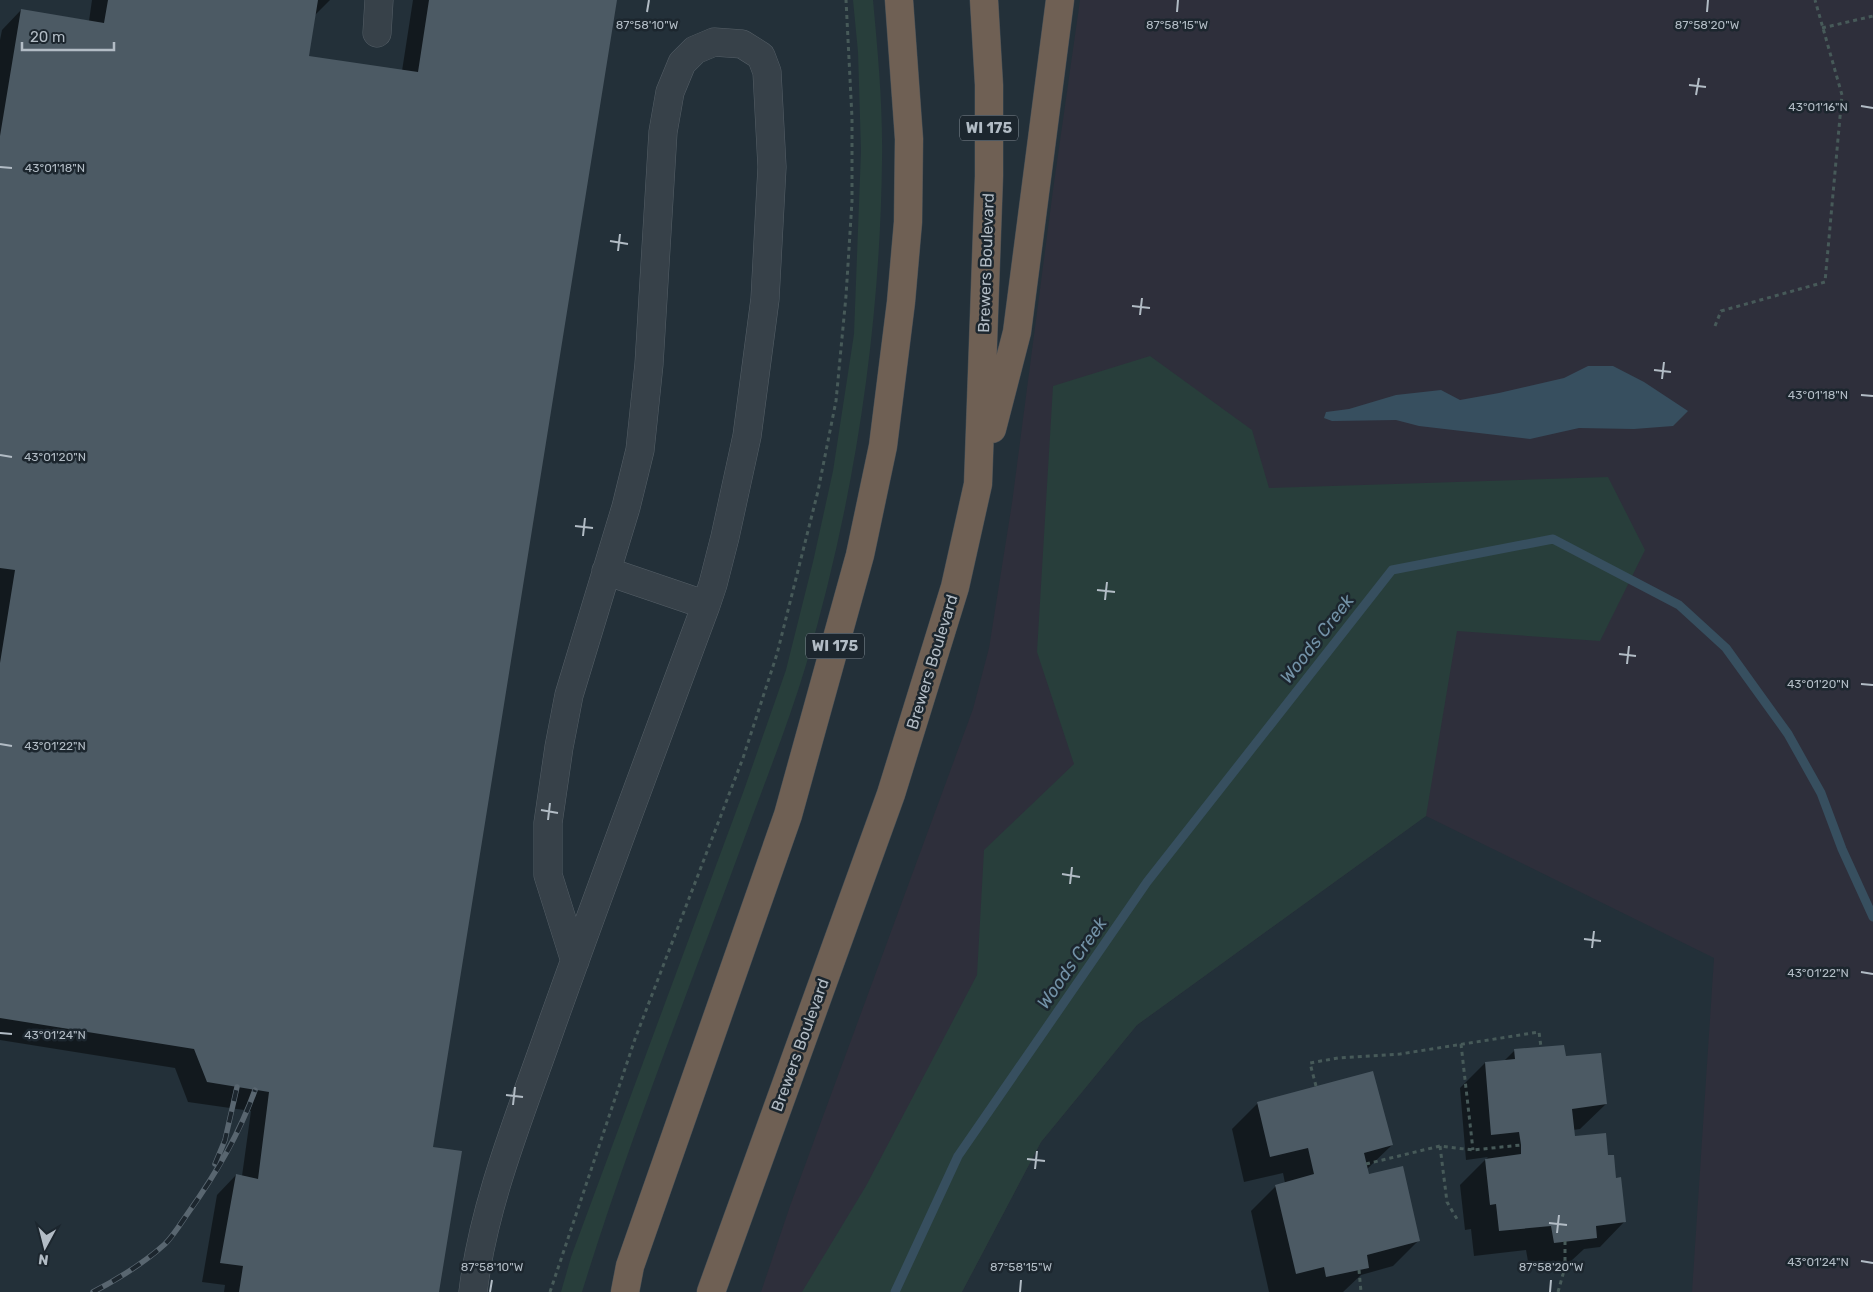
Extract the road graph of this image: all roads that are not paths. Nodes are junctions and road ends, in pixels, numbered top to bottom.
1 (379, 0) edge
2 (899, 0) edge
3 (984, 0) edge
4 (1060, 0) edge
5 (377, 33) dead end
6 (978, 484) junction
7 (606, 571) junction
8 (706, 605) junction
9 (575, 961) junction
10 (735, 1225) junction
11 (626, 1284) edge
12 (473, 1292) edge
13 (711, 1292) edge
14 (720, 1292) edge

1 - 5 street
2 - 11 highway, WI 175
3 - 6 highway, Brewers Boulevard / WI 175
4 - 6 highway
6 - 10 highway, Brewers Boulevard / WI 175
7 - 8 street
7 - 8 street
7 - 9 street
8 - 9 street
9 - 12 street
10 - 13 highway, Brewers Boulevard / WI 175
10 - 14 highway

